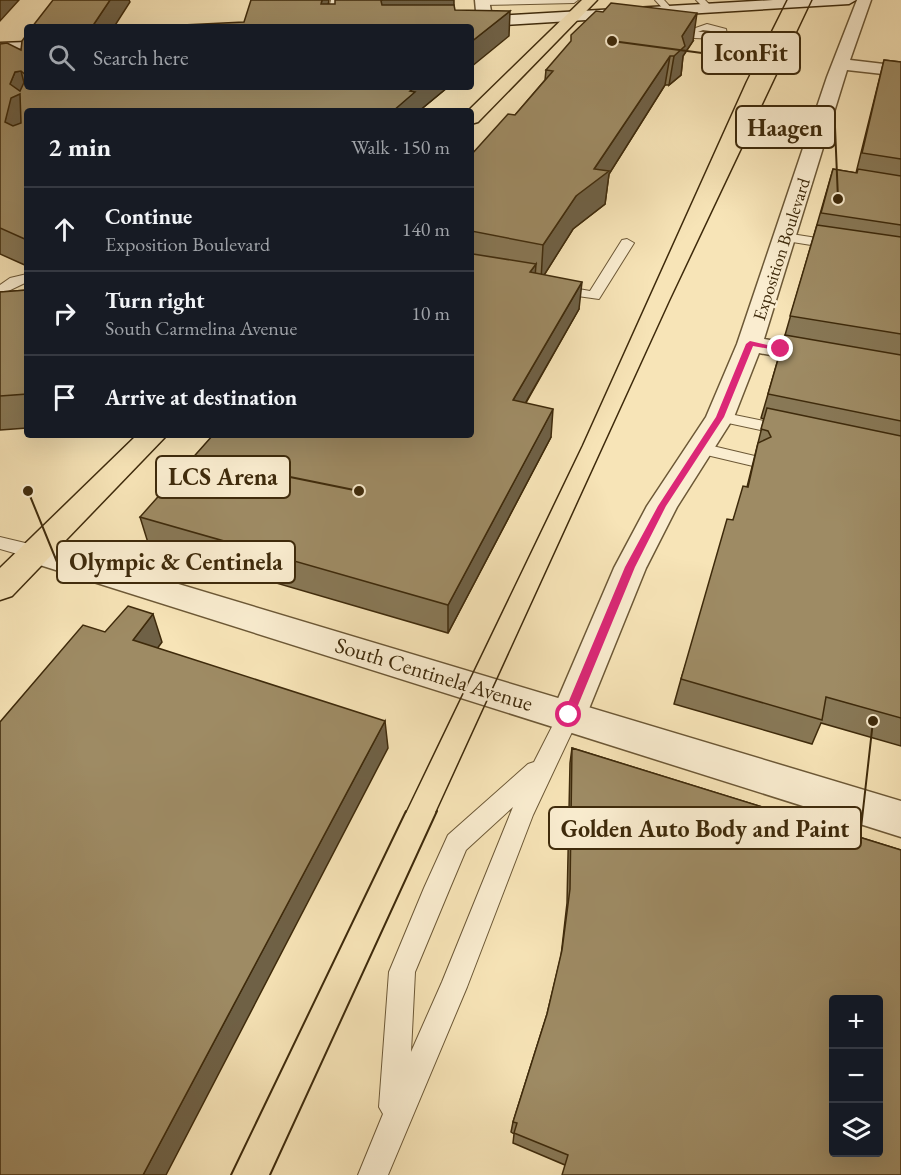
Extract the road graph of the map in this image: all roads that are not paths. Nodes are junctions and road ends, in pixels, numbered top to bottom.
1 (335, 0) edge
2 (574, 0) edge
3 (590, 0) edge
4 (849, 0) edge
5 (864, 0) edge
6 (482, 1) edge
7 (704, 4) edge
8 (735, 5) edge
9 (665, 6) edge
10 (572, 17) junction
11 (485, 22) junction
12 (331, 24) edge
13 (447, 24) edge
14 (0, 48) edge
15 (22, 48) edge
16 (841, 64) junction
17 (901, 71) edge
18 (724, 72) dead end
19 (474, 115) edge
20 (785, 237) junction
21 (627, 243) dead end
22 (855, 248) edge
23 (24, 279) edge
24 (538, 286) edge
25 (0, 291) edge
26 (750, 344) junction
27 (901, 370) edge
28 (720, 417) junction
29 (807, 435) edge
30 (150, 438) edge
31 (700, 448) junction
32 (753, 461) edge
33 (0, 543) edge
34 (35, 552) junction
35 (0, 588) edge
36 (569, 715) junction
37 (540, 767) junction
38 (901, 819) edge
39 (393, 1120) junction
40 (373, 1175) edge

1 - 12 lane
2 - 6 lane
3 - 10 main road
4 - 8 street
5 - 16 street, Exposition Boulevard
6 - 11 street
7 - 8 street
7 - 9 street
8 - 18 lane
9 - 10 street
10 - 11 street
10 - 19 main road
11 - 13 street
14 - 15 street
16 - 17 street
16 - 20 street, Exposition Boulevard
20 - 22 lane
20 - 26 street, Exposition Boulevard
21 - 24 lane
23 - 25 lane
26 - 27 street
26 - 28 street, Exposition Boulevard
28 - 29 lane
28 - 31 street, Exposition Boulevard
30 - 34 main road
31 - 32 lane
31 - 36 street, Exposition Boulevard
33 - 34 lane
34 - 35 main road
34 - 36 street, South Centinela Avenue
36 - 37 lane
36 - 38 street, South Centinela Avenue
37 - 39 lane
37 - 39 lane
39 - 40 lane

